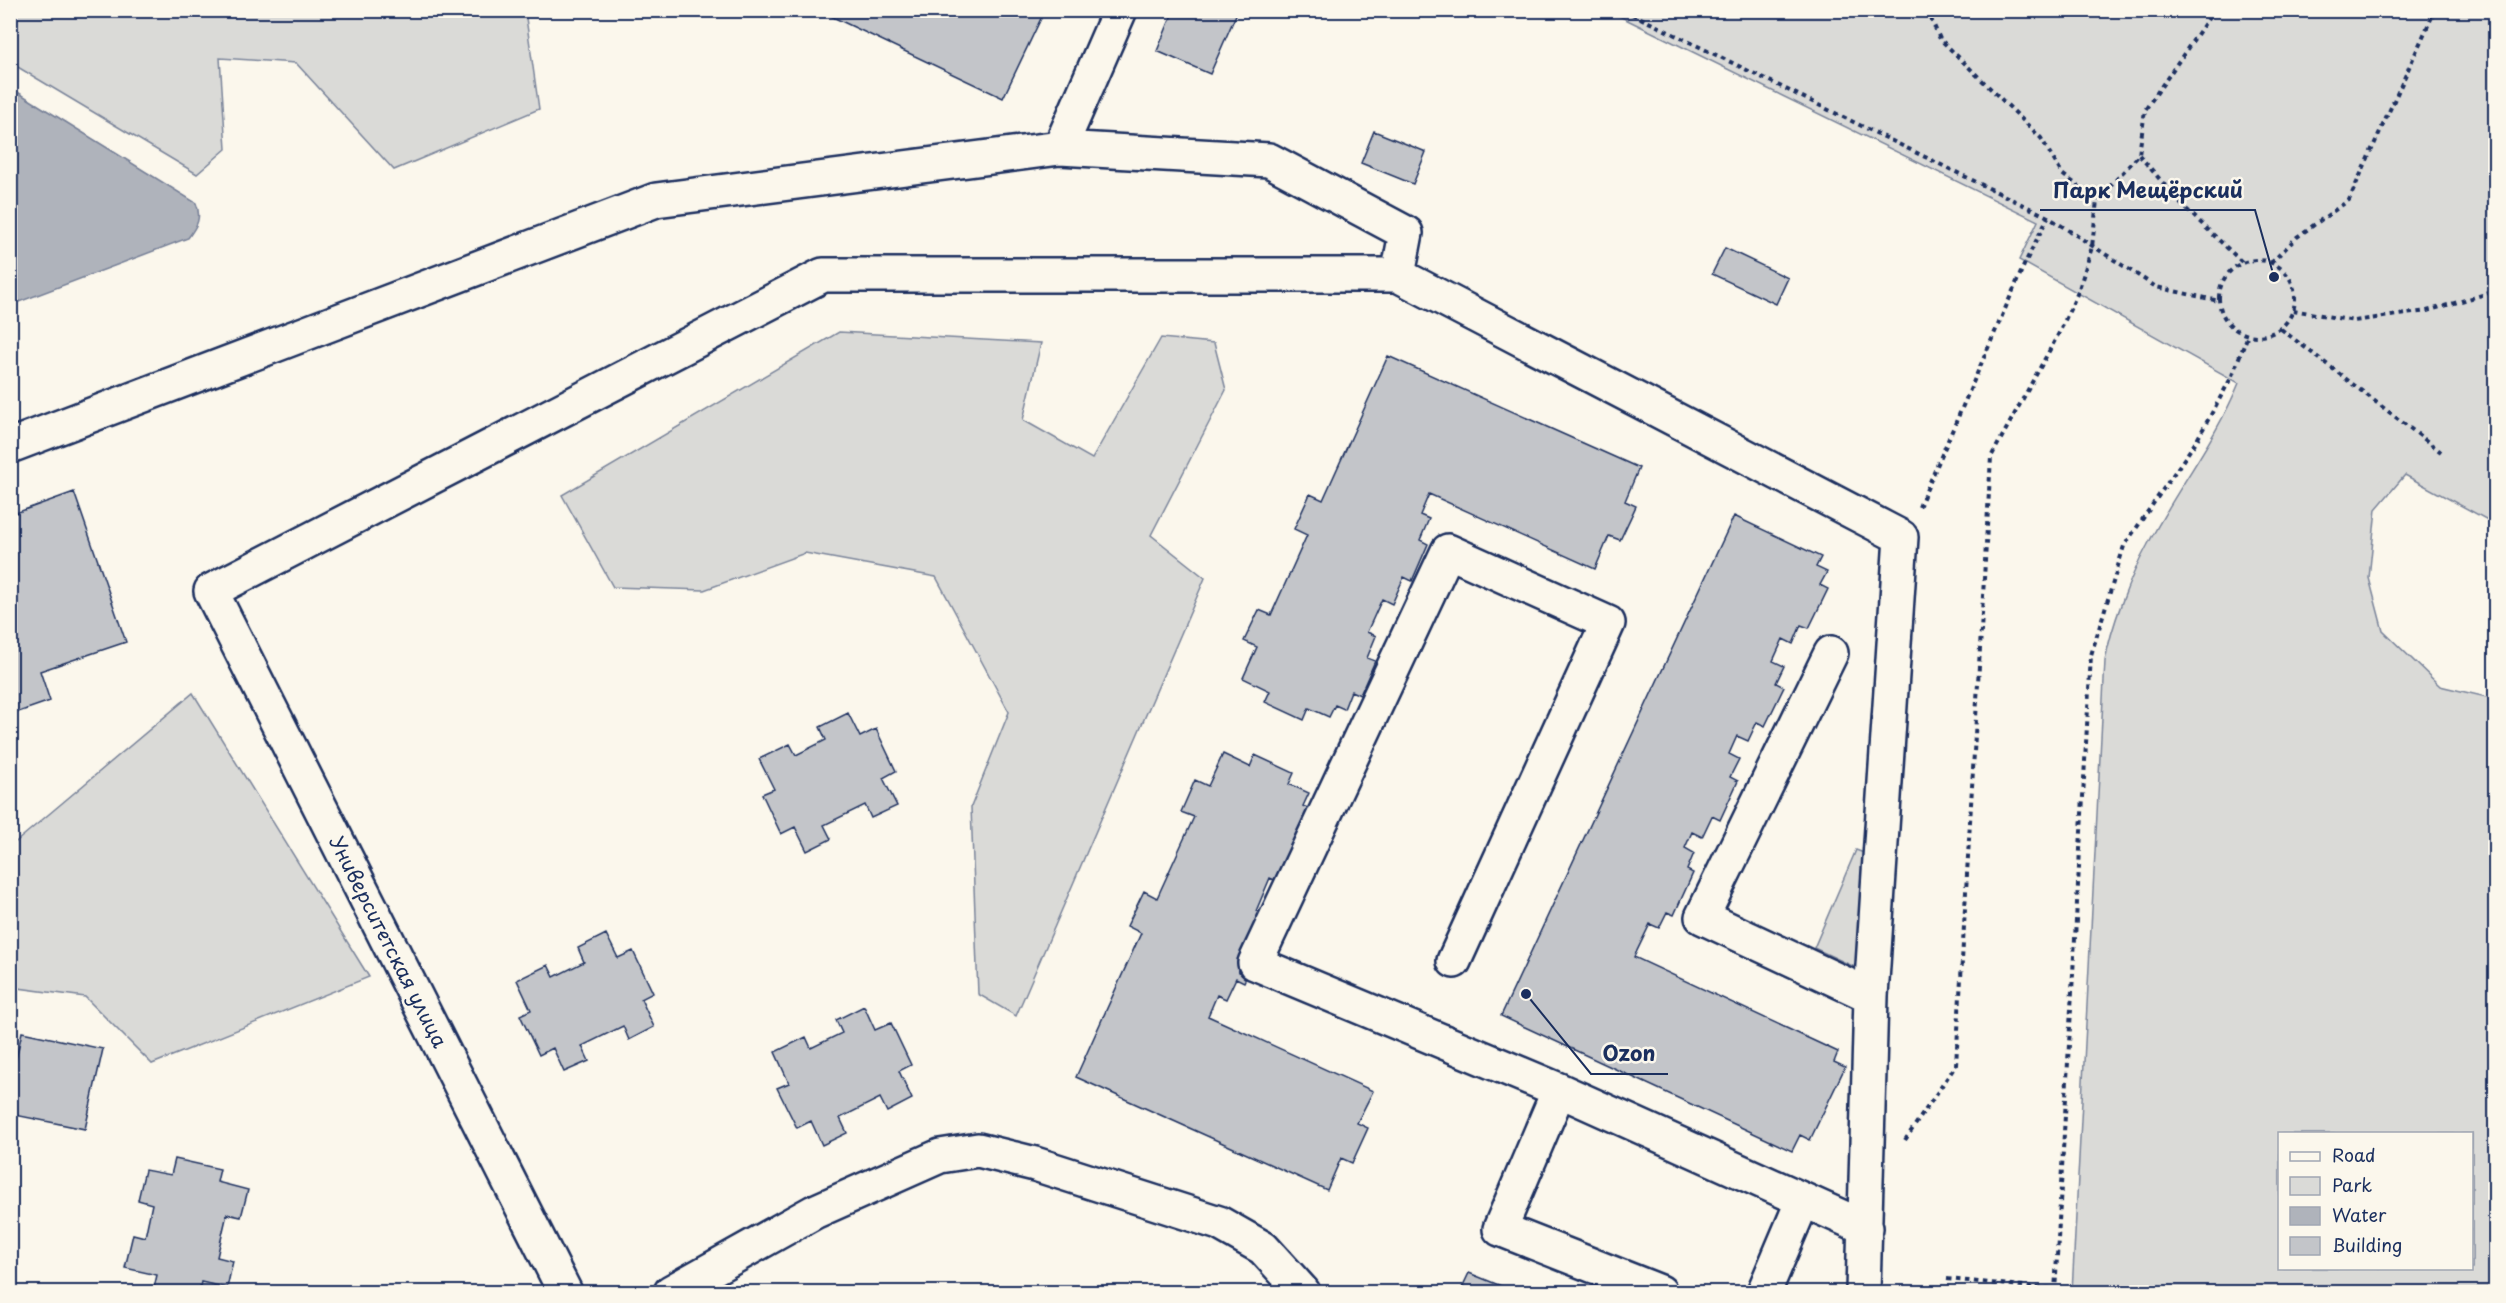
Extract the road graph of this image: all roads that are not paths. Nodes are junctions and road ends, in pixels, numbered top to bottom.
1 (1120, 10) edge
2 (1060, 148) junction
3 (1398, 275) junction
4 (10, 446) edge
5 (1831, 653) dead end
6 (1454, 961) dead end
7 (1871, 996) junction
8 (1558, 1090) junction
9 (1803, 1200) junction
10 (1866, 1228) junction
11 (565, 1293) edge
12 (670, 1293) edge
13 (1303, 1293) edge
14 (1660, 1293) edge
15 (1764, 1293) edge
16 (1863, 1293) edge

1 - 2 street
2 - 3 street
2 - 4 street
3 - 7 street
3 - 11 street, Университетская улица
5 - 7 street
6 - 8 street
7 - 10 street
8 - 9 street
8 - 14 street
9 - 10 street
9 - 15 street
10 - 16 street
12 - 13 street

